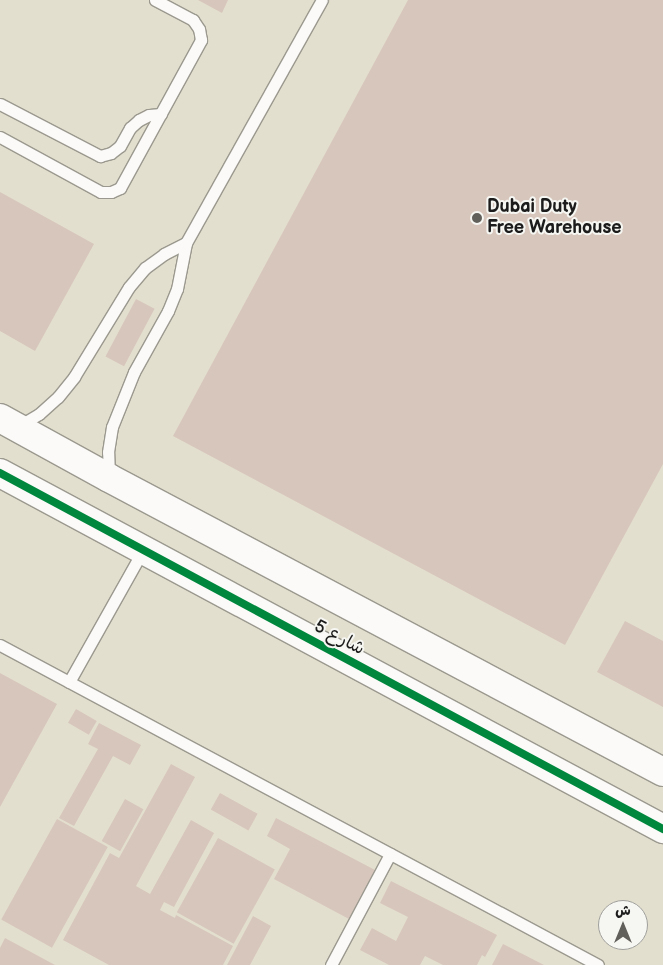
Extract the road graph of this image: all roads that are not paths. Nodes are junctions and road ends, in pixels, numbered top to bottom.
1 (155, 0) edge
2 (322, 0) edge
3 (0, 104) edge
4 (161, 114) junction
5 (0, 137) edge
6 (186, 243) junction
7 (9, 422) edge
8 (0, 473) edge
9 (109, 478) junction
10 (143, 550) junction
11 (0, 645) edge
12 (70, 682) junction
13 (663, 772) edge
14 (663, 830) edge
15 (390, 854) junction
16 (331, 965) edge
17 (598, 965) edge

1 - 4 lane
2 - 6 lane
3 - 4 lane
4 - 5 lane
6 - 7 lane
6 - 9 lane
7 - 9 street, شارع 5
8 - 10 street, شارع 5
9 - 13 street, شارع 5
10 - 12 lane
10 - 14 street, شارع 5
11 - 12 lane
12 - 15 lane
15 - 16 lane
15 - 17 lane

